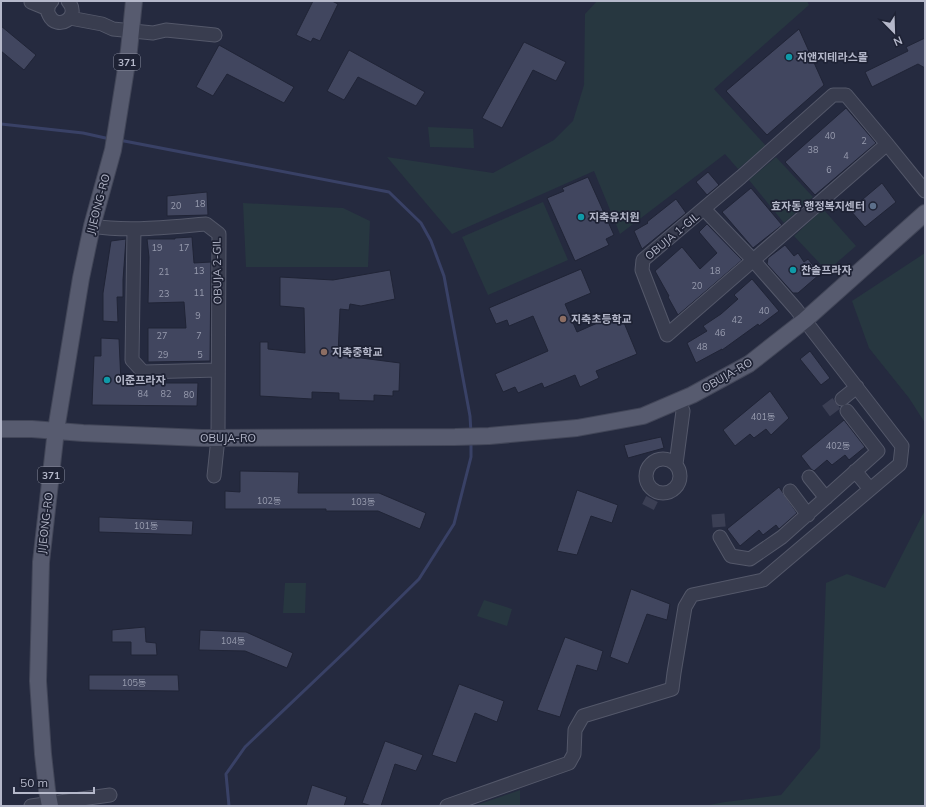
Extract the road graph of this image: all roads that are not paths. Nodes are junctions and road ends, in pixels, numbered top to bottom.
1 (68, 1) edge
2 (134, 1) edge
3 (31, 2) dead end
4 (50, 5) edge
5 (70, 18) junction
6 (132, 30) junction
7 (215, 35) dead end
8 (887, 144) junction
9 (925, 191) edge
10 (704, 209) junction
11 (925, 213) edge
12 (92, 226) junction
13 (134, 229) junction
14 (753, 260) junction
15 (805, 320) junction
16 (218, 370) junction
17 (857, 387) junction
18 (679, 401) junction
19 (1, 429) edge
20 (56, 430) junction
21 (218, 438) junction
22 (676, 464) junction
23 (855, 471) junction
24 (214, 476) dead end
25 (809, 477) dead end
26 (870, 489) junction
27 (790, 491) dead end
28 (826, 498) junction
29 (808, 514) junction
30 (720, 537) tunnel mouth
31 (110, 795) dead end
32 (50, 805) edge
33 (31, 806) edge
34 (447, 806) edge

1 - 5 street
2 - 6 main road, 371
3 - 4 street
4 - 5 street
5 - 6 street
6 - 7 street
6 - 12 main road, JIJEONG-RO / 371
8 - 9 street, OBUJA 1-GIL
8 - 10 street, OBUJA 1-GIL
8 - 14 street, OBUJA 1-GIL
10 - 14 street
10 - 14 street, OBUJA 1-GIL
11 - 15 main road, OBUJA-RO
12 - 13 street, OBUJA 2-GIL
12 - 20 main road, JIJEONG-RO / 371
13 - 16 street
13 - 16 street, OBUJA 2-GIL
14 - 15 street
15 - 17 street
15 - 18 main road, OBUJA-RO
16 - 21 street, OBUJA 2-GIL
17 - 23 street
17 - 26 street
18 - 21 main road, OBUJA-RO
18 - 22 street
19 - 20 main road, OBUJA-RO
20 - 21 main road, OBUJA-RO
20 - 32 main road, JIJEONG-RO / 371
21 - 24 street, OBUJA 2-GIL
22 - 22 street
23 - 26 street
23 - 28 street
25 - 28 street
26 - 34 street
27 - 29 street
28 - 29 street
29 - 30 street
31 - 32 street
32 - 33 street

